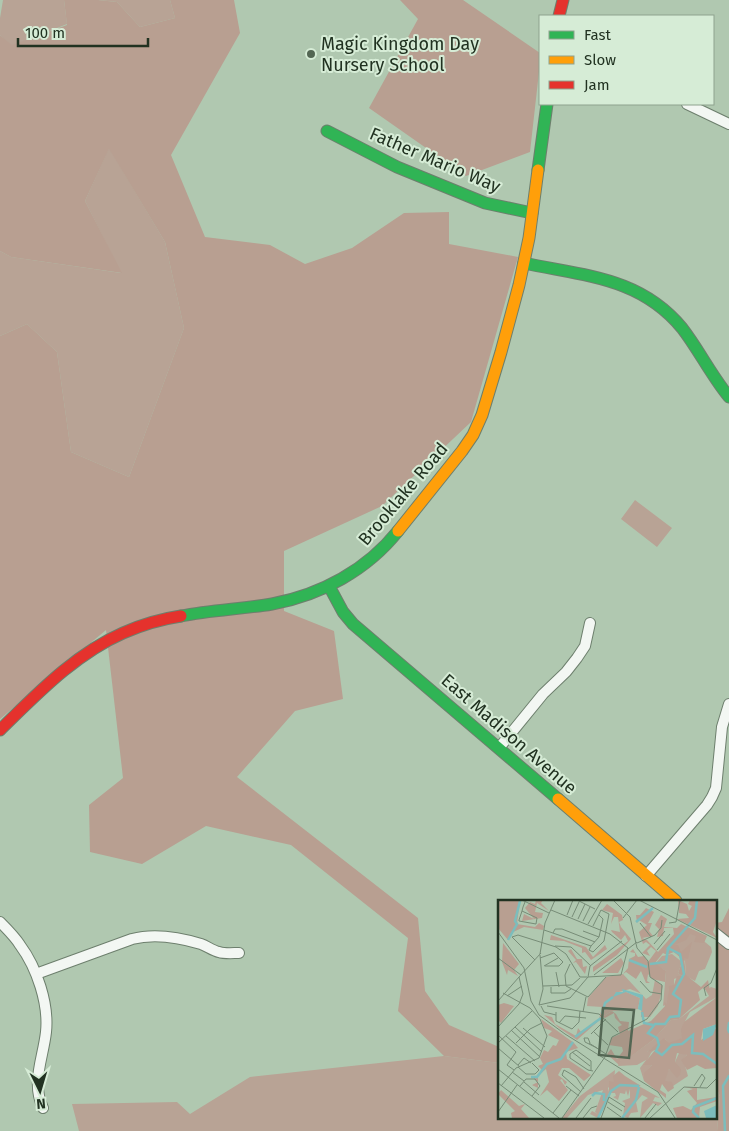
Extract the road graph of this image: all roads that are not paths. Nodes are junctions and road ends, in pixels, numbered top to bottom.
1 (563, 0) edge
2 (559, 15) edge
3 (547, 105) edge
4 (689, 105) edge
5 (729, 124) edge
6 (327, 131) dead end
7 (532, 213) junction
8 (524, 263) junction
9 (729, 397) edge
10 (329, 586) junction
11 (590, 623) dead end
12 (729, 704) edge
13 (0, 730) edge
14 (499, 748) junction
15 (646, 876) junction
16 (675, 900) edge
17 (0, 922) edge
18 (716, 934) edge
19 (729, 944) edge
20 (239, 953) dead end
21 (36, 974) junction
22 (43, 1108) dead end

1 - 2 street
3 - 7 street, Brooklake Road
4 - 5 street
6 - 7 street, Father Mario Way
7 - 8 street, Brooklake Road
8 - 9 street
8 - 10 street, Brooklake Road
10 - 13 street, Brooklake Road
10 - 14 street, East Madison Avenue
11 - 14 street
12 - 15 street
14 - 15 street, East Madison Avenue
15 - 16 street, East Madison Avenue
17 - 21 street
18 - 19 street
20 - 21 street
21 - 22 street

